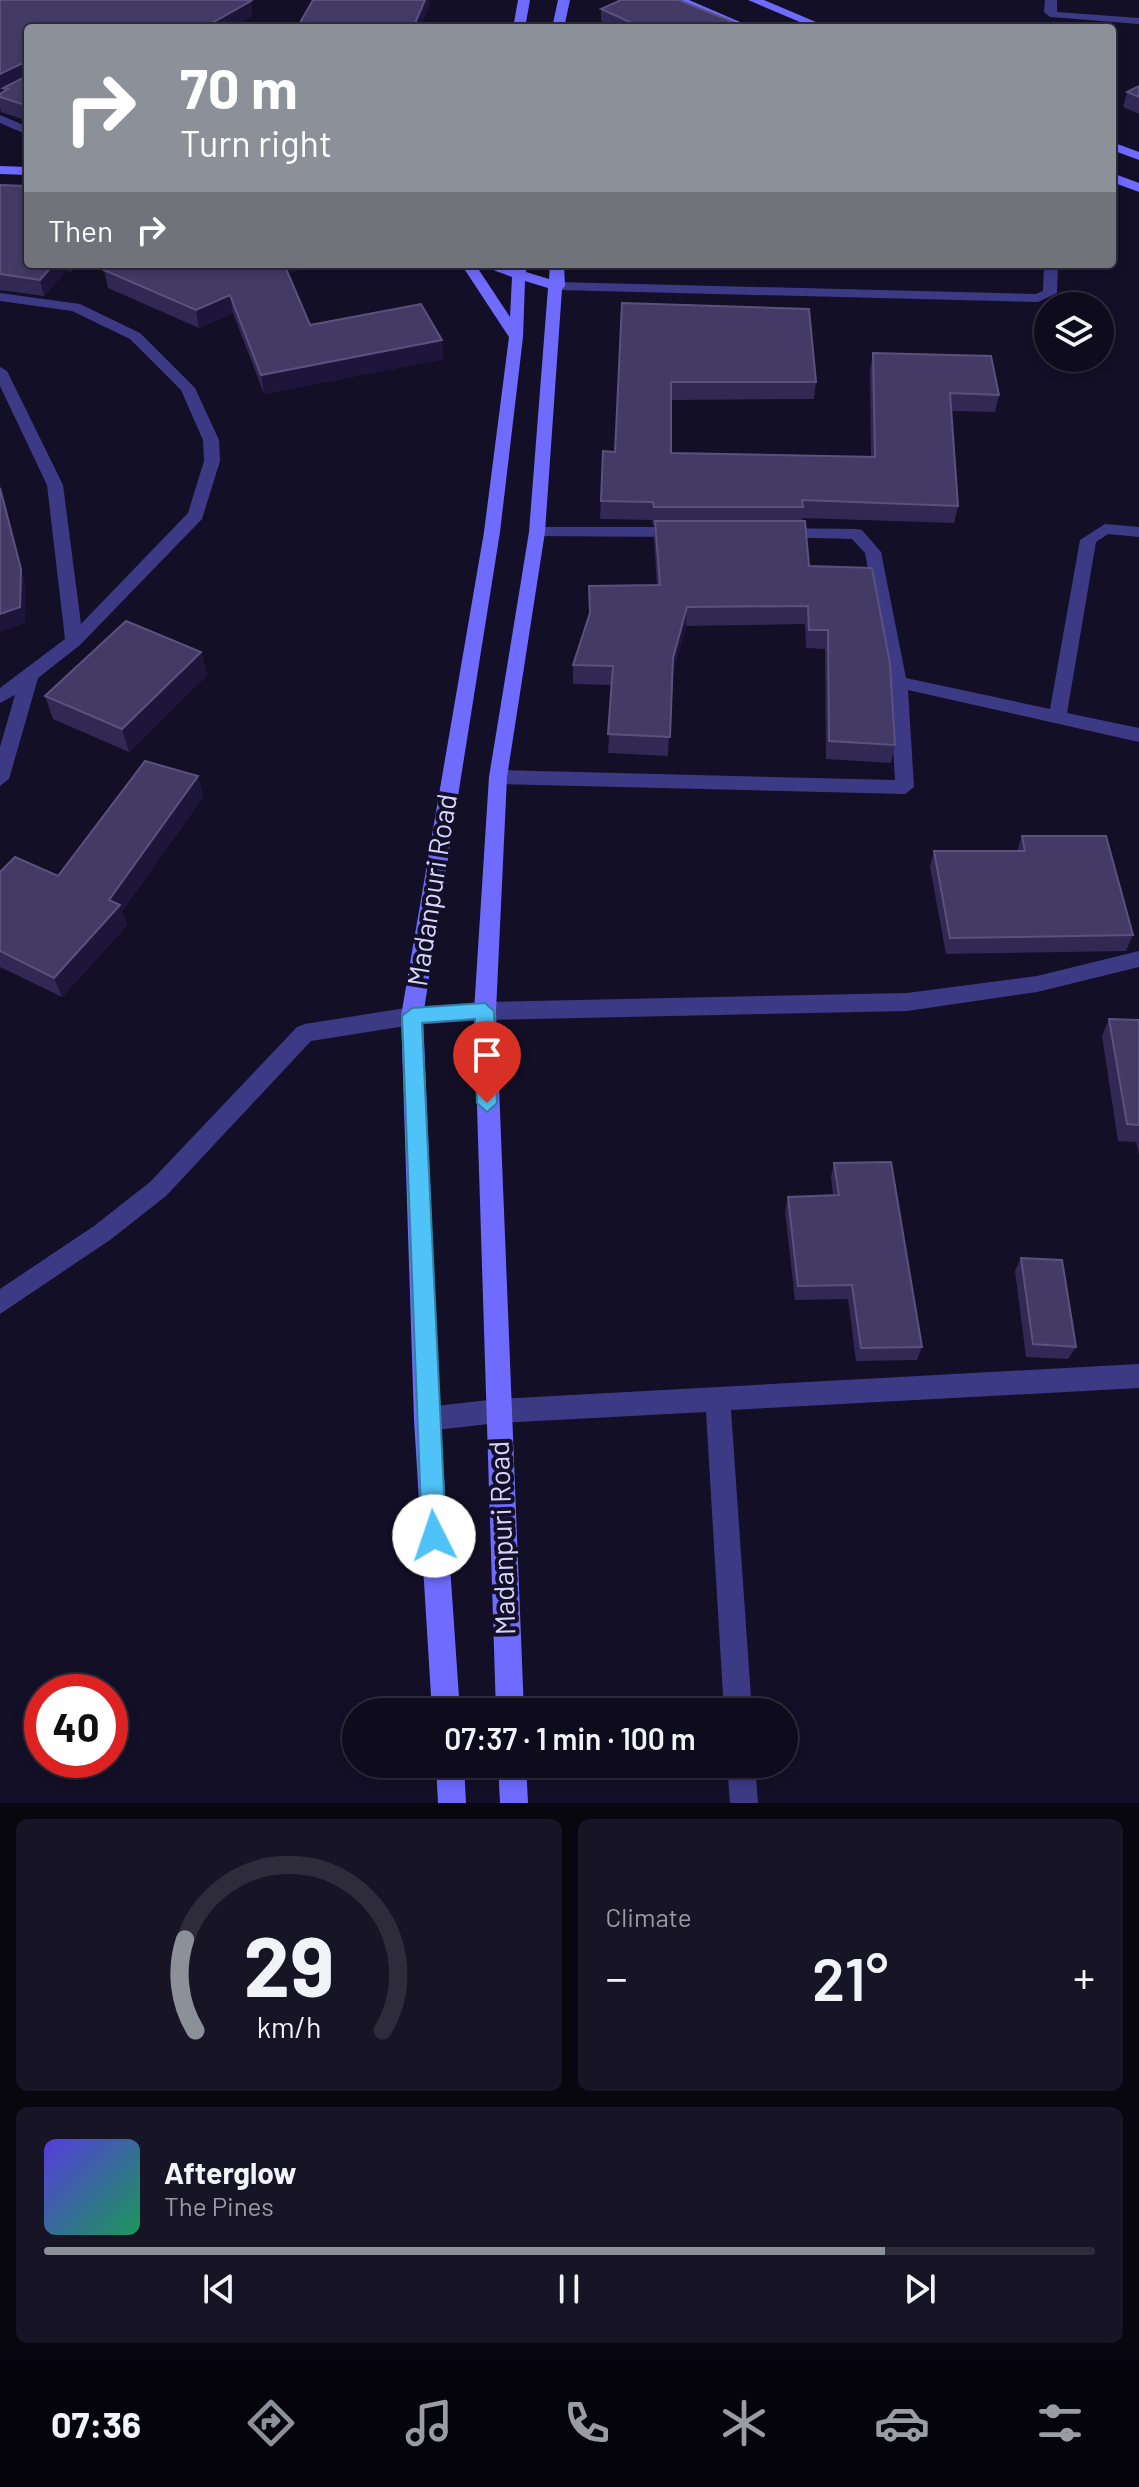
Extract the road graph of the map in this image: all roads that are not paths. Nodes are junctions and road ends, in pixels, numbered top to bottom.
1 (524, 0) edge
2 (564, 0) edge
3 (679, 0) edge
4 (754, 0) edge
5 (1051, 0) edge
6 (1139, 21) edge
7 (520, 24) edge
8 (559, 24) edge
9 (738, 24) edge
10 (814, 24) edge
11 (0, 119) edge
12 (24, 129) edge
13 (1116, 147) edge
14 (1139, 156) edge
15 (0, 170) edge
16 (24, 171) edge
17 (1116, 179) edge
18 (1139, 188) edge
19 (471, 268) edge
20 (557, 268) edge
21 (1051, 268) edge
22 (519, 269) edge
23 (558, 286) junction
24 (0, 297) edge
25 (516, 337) junction
26 (0, 371) edge
27 (537, 532) junction
28 (706, 532) edge
29 (767, 532) edge
30 (1139, 532) edge
31 (74, 641) junction
32 (29, 678) junction
33 (898, 682) junction
34 (0, 697) edge
35 (1057, 718) junction
36 (1139, 735) edge
37 (498, 777) junction
38 (0, 779) edge
39 (1139, 959) edge
40 (485, 1011) junction
41 (412, 1016) junction
42 (0, 1303) edge
43 (1139, 1376) edge
44 (718, 1398) junction
45 (497, 1411) junction
46 (427, 1419) junction
47 (445, 1698) edge
48 (509, 1698) edge
49 (737, 1698) edge
50 (451, 1778) edge
51 (513, 1778) edge
52 (742, 1778) edge
53 (452, 1803) edge
54 (514, 1803) edge
55 (744, 1803) edge

1 - 7 street
2 - 8 street
3 - 9 street
4 - 10 street
5 - 6 street
11 - 12 street
13 - 14 street
15 - 16 street
17 - 18 street
19 - 25 street
20 - 23 street, Madanpuri Road
21 - 23 street
22 - 23 street
22 - 25 street, Madanpuri Road
23 - 27 street, Madanpuri Road
24 - 31 street
25 - 41 street, Madanpuri Road
26 - 31 street
27 - 28 street
27 - 37 street, Madanpuri Road
29 - 33 street
30 - 35 street
31 - 32 street
32 - 34 street
32 - 38 street
33 - 35 street
33 - 37 street
35 - 36 street
37 - 40 street, Madanpuri Road
39 - 40 street
40 - 41 street
40 - 45 street, Madanpuri Road
41 - 42 street
41 - 46 street, Madanpuri Road
43 - 44 street
44 - 45 street
44 - 49 street
45 - 46 street
45 - 48 street, Madanpuri Road
46 - 47 street, Madanpuri Road
50 - 53 street
51 - 54 street
52 - 55 street

